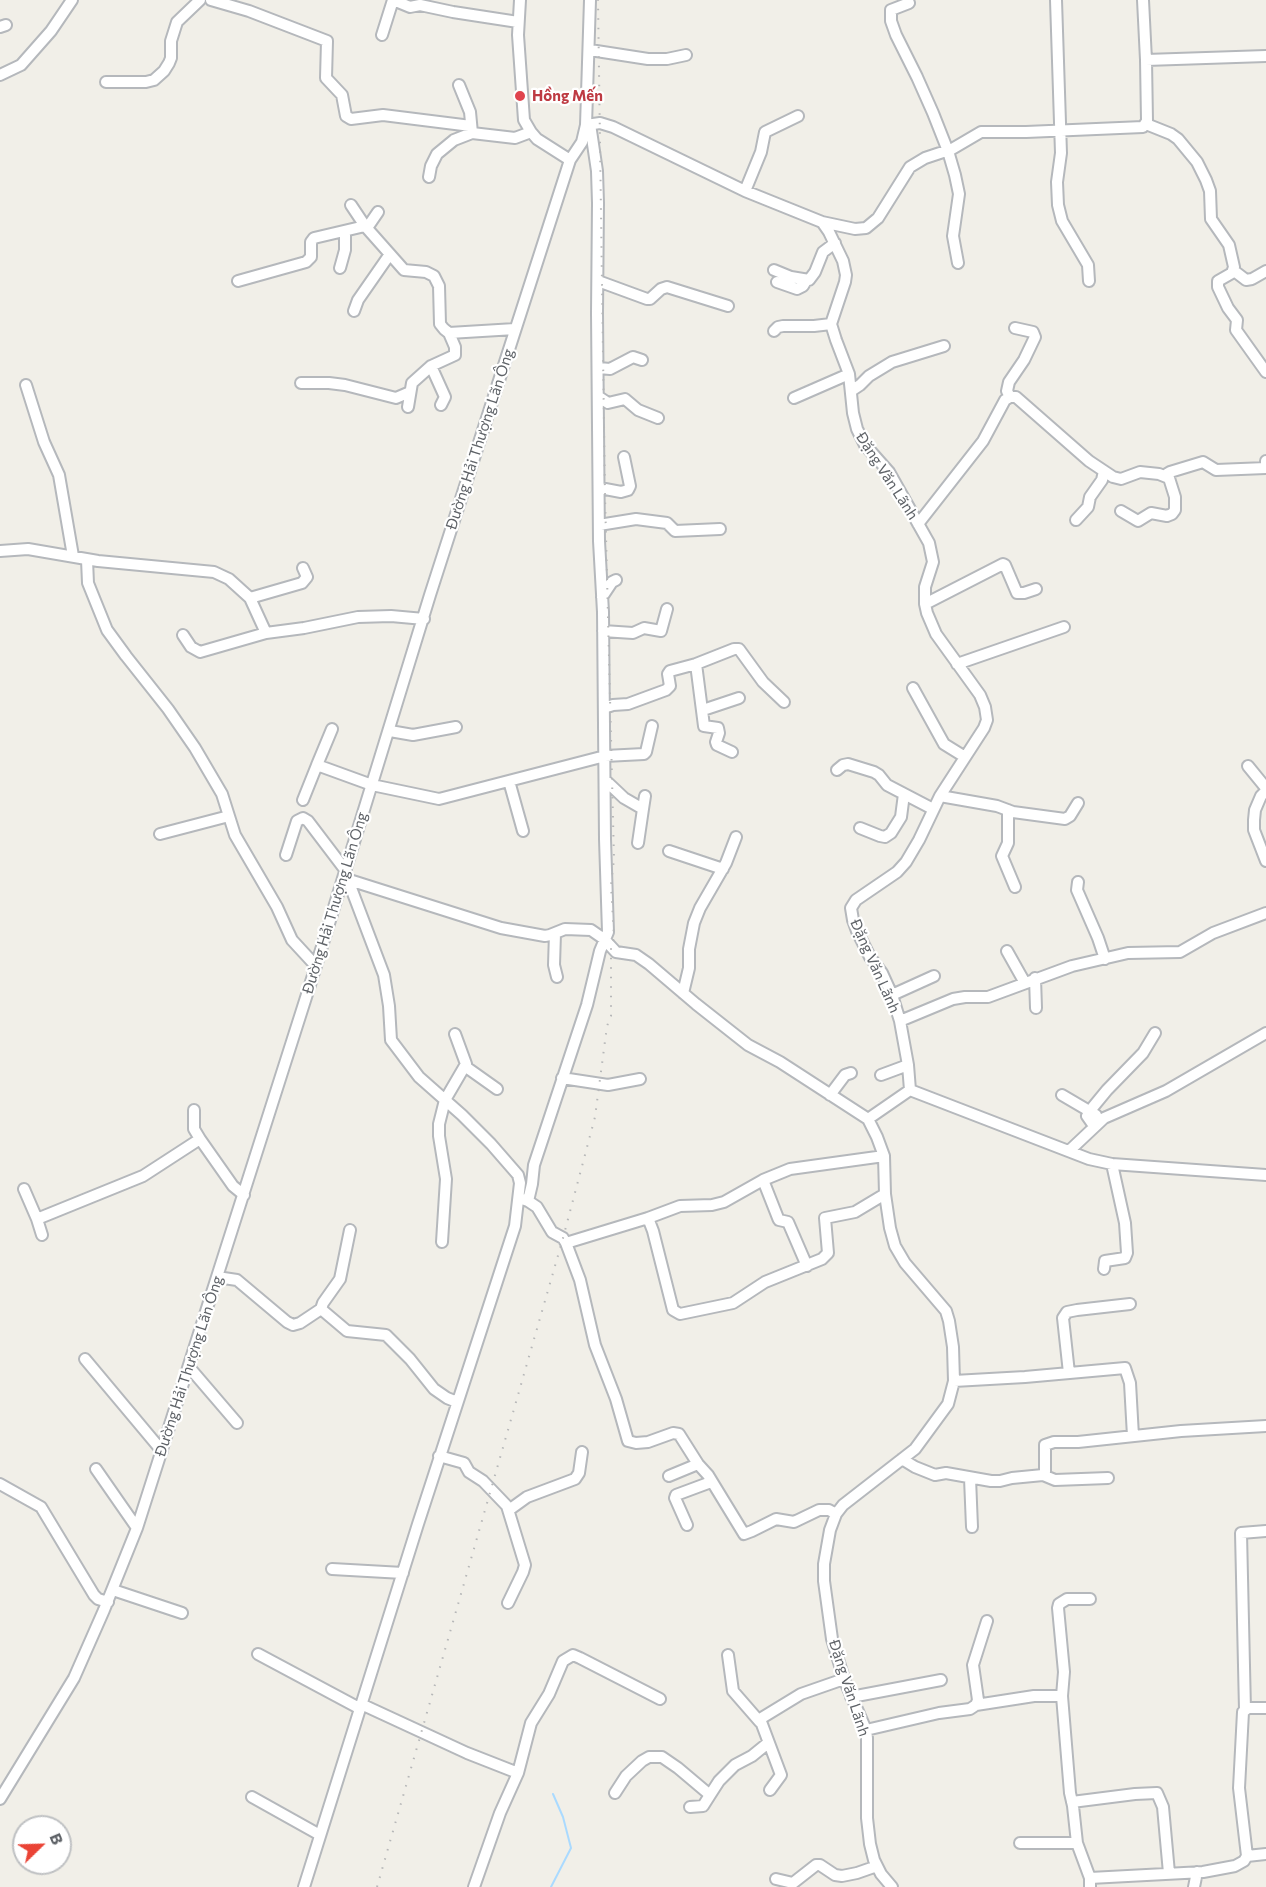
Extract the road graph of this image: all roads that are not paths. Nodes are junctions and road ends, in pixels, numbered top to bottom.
1 (200, 0) edge
2 (211, 0) edge
3 (520, 0) edge
4 (590, 0) edge
5 (1056, 0) edge
6 (1143, 0) edge
7 (68, 2) edge
8 (909, 3) dead end
9 (518, 22) junction
10 (382, 35) dead end
11 (590, 50) junction
12 (686, 55) dead end
13 (1266, 56) edge
14 (1146, 60) junction
15 (0, 75) edge
16 (106, 82) dead end
17 (459, 85) dead end
18 (798, 116) dead end
19 (588, 124) junction
20 (1146, 124) junction
21 (472, 129) junction
22 (1059, 130) junction
23 (531, 132) junction
24 (948, 151) junction
25 (570, 160) junction
26 (429, 177) dead end
27 (745, 191) junction
28 (351, 206) dead end
29 (378, 212) dead end
30 (822, 222) junction
31 (366, 227) junction
32 (345, 232) junction
33 (835, 243) junction
34 (390, 254) junction
35 (958, 263) dead end
36 (340, 268) dead end
37 (774, 270) dead end
38 (1233, 270) junction
39 (1266, 271) edge
40 (238, 281) dead end
41 (598, 281) junction
42 (806, 281) junction
43 (1089, 281) dead end
44 (777, 282) dead end
45 (728, 306) dead end
46 (354, 311) dead end
47 (831, 324) junction
48 (1015, 328) dead end
49 (515, 329) junction
50 (774, 331) dead end
51 (450, 333) junction
52 (944, 346) dead end
53 (642, 360) dead end
54 (431, 366) junction
55 (599, 368) junction
56 (1266, 372) edge
57 (849, 374) junction
58 (301, 383) dead end
59 (26, 385) dead end
60 (851, 391) junction
61 (410, 392) junction
62 (1010, 397) junction
63 (599, 398) junction
64 (794, 398) dead end
65 (441, 405) dead end
66 (408, 407) dead end
67 (658, 418) dead end
68 (624, 457) dead end
69 (1266, 461) edge
70 (1104, 471) junction
71 (1165, 475) junction
72 (600, 488) junction
73 (1121, 511) dead end
74 (1076, 520) dead end
75 (918, 524) junction
76 (599, 525) junction
77 (720, 530) dead end
78 (0, 551) edge
79 (73, 556) junction
80 (87, 560) junction
81 (303, 568) dead end
82 (616, 580) dead end
83 (1036, 589) dead end
84 (602, 597) junction
85 (250, 598) junction
86 (925, 604) junction
87 (667, 609) dead end
88 (424, 619) junction
89 (1064, 627) dead end
90 (603, 631) junction
91 (266, 633) junction
92 (183, 635) dead end
93 (696, 664) junction
94 (957, 664) junction
95 (913, 687) dead end
96 (739, 698) dead end
97 (784, 702) dead end
98 (604, 708) junction
99 (703, 710) junction
100 (652, 726) dead end
101 (456, 728) dead end
102 (332, 729) dead end
103 (390, 731) junction
104 (732, 752) dead end
105 (605, 756) junction
106 (965, 757) junction
107 (317, 765) junction
108 (1248, 766) dead end
109 (837, 770) dead end
110 (605, 780) junction
111 (509, 781) junction
112 (372, 784) junction
113 (1266, 789) edge
114 (904, 794) junction
115 (645, 796) dead end
116 (940, 796) junction
117 (303, 800) dead end
118 (1078, 803) dead end
119 (644, 809) junction
120 (933, 809) junction
121 (1008, 810) junction
122 (229, 816) junction
123 (860, 828) dead end
124 (524, 831) dead end
125 (160, 834) dead end
126 (736, 837) dead end
127 (639, 843) dead end
128 (669, 851) dead end
129 (286, 855) dead end
130 (1266, 861) edge
131 (723, 869) junction
132 (345, 876) junction
133 (1078, 882) dead end
134 (1015, 887) dead end
135 (1266, 913) edge
136 (555, 933) junction
137 (604, 939) junction
138 (1007, 951) dead end
139 (1105, 959) junction
140 (316, 966) junction
141 (934, 976) dead end
142 (556, 977) dead end
143 (1030, 980) junction
144 (683, 993) junction
145 (892, 995) junction
146 (1036, 1008) dead end
147 (900, 1021) junction
148 (1155, 1033) dead end
149 (1266, 1033) edge
150 (455, 1034) dead end
151 (908, 1065) junction
152 (466, 1067) junction
153 (851, 1073) dead end
154 (882, 1075) dead end
155 (562, 1078) junction
156 (640, 1079) dead end
157 (497, 1089) dead end
158 (910, 1090) junction
159 (830, 1095) junction
160 (1062, 1095) dead end
161 (445, 1100) junction
162 (194, 1110) dead end
163 (1090, 1112) junction
164 (1104, 1118) junction
165 (868, 1119) junction
166 (1094, 1126) junction
167 (200, 1139) junction
168 (1069, 1151) junction
169 (884, 1156) junction
170 (1112, 1164) junction
171 (1266, 1175) edge
172 (763, 1180) junction
173 (24, 1189) dead end
174 (885, 1194) junction
175 (244, 1195) junction
176 (524, 1200) junction
177 (648, 1218) junction
178 (37, 1219) junction
179 (350, 1230) dead end
180 (42, 1235) dead end
181 (442, 1242) dead end
182 (566, 1243) junction
183 (807, 1266) junction
184 (1104, 1269) dead end
185 (217, 1278) junction
186 (1130, 1304) dead end
187 (321, 1309) junction
188 (85, 1359) dead end
189 (189, 1367) junction
190 (1069, 1373) junction
191 (954, 1381) junction
192 (457, 1402) junction
193 (237, 1423) dead end
194 (1266, 1426) edge
195 (1133, 1436) junction
196 (162, 1450) junction
197 (582, 1452) dead end
198 (439, 1456) junction
199 (902, 1459) junction
200 (698, 1464) junction
201 (96, 1469) dead end
202 (1043, 1475) junction
203 (669, 1476) dead end
204 (970, 1478) junction
205 (1108, 1478) dead end
206 (711, 1482) junction
207 (0, 1484) edge
208 (509, 1510) junction
209 (836, 1514) junction
210 (687, 1525) dead end
211 (972, 1527) dead end
212 (137, 1528) junction
213 (1266, 1531) edge
214 (332, 1569) dead end
215 (403, 1573) junction
216 (112, 1590) junction
217 (1090, 1599) dead end
218 (108, 1602) junction
219 (508, 1603) dead end
220 (182, 1612) dead end
221 (987, 1621) dead end
222 (258, 1654) dead end
223 (728, 1655) dead end
224 (844, 1679) junction
225 (941, 1680) dead end
226 (1062, 1696) junction
227 (851, 1697) junction
228 (660, 1699) dead end
229 (360, 1706) junction
230 (976, 1706) junction
231 (1266, 1708) edge
232 (1245, 1710) junction
233 (760, 1722) junction
234 (866, 1730) junction
235 (768, 1743) junction
236 (518, 1773) junction
237 (770, 1790) dead end
238 (615, 1793) dead end
239 (710, 1795) junction
240 (252, 1797) dead end
241 (0, 1799) edge
242 (1072, 1802) junction
243 (690, 1807) dead end
244 (320, 1835) junction
245 (1020, 1843) dead end
246 (1077, 1844) junction
247 (1266, 1854) edge
248 (1247, 1856) junction
249 (877, 1866) junction
250 (1197, 1872) junction
251 (1169, 1873) junction
252 (776, 1879) dead end
253 (1090, 1883) edge
254 (304, 1887) edge
255 (474, 1887) edge
256 (892, 1887) edge
257 (1194, 1887) edge

1 - 16 street
2 - 21 street
3 - 9 street
4 - 11 street
5 - 22 street
6 - 14 street
7 - 15 street
8 - 24 street
9 - 10 street
9 - 23 street
11 - 12 street
11 - 19 street
13 - 14 street
14 - 20 street
17 - 21 street
18 - 27 street
19 - 25 street, Đường Hải Thượng Lãn Ông
19 - 27 street
19 - 41 street
20 - 22 street
20 - 38 street
21 - 23 street
21 - 26 street
22 - 24 street
22 - 43 street
23 - 25 street
24 - 30 street
24 - 35 street
25 - 49 street, Đường Hải Thượng Lãn Ông
27 - 30 street
28 - 31 street
29 - 31 street
30 - 33 street
31 - 32 street
31 - 34 street
32 - 36 street
32 - 40 street
33 - 42 street
33 - 47 street
34 - 46 street
34 - 51 street
37 - 42 street
38 - 39 street
38 - 56 street
41 - 45 street
41 - 55 street
42 - 44 street
47 - 50 street
47 - 57 street, Đặng Văn Lãnh
48 - 62 street
49 - 51 street
49 - 88 street, Đường Hải Thượng Lãn Ông
51 - 54 street
52 - 60 street
53 - 55 street
54 - 61 street
54 - 65 street
55 - 63 street
57 - 60 street, Đặng Văn Lãnh
57 - 64 street
58 - 61 street
59 - 79 street
60 - 75 street, Đặng Văn Lãnh
61 - 66 street
62 - 70 street
62 - 75 street
63 - 67 street
63 - 72 street
68 - 72 street
69 - 71 street
70 - 71 street
70 - 74 street
71 - 73 street
72 - 76 street
75 - 86 street, Đặng Văn Lãnh
76 - 77 street
76 - 84 street
78 - 79 street
79 - 80 street
80 - 85 street
80 - 122 street
81 - 85 street
82 - 84 street
83 - 86 street
84 - 90 street
85 - 91 street
86 - 94 street, Đặng Văn Lãnh
87 - 90 street
88 - 91 street
88 - 103 street, Đường Hải Thượng Lãn Ông
89 - 94 street
90 - 98 street
91 - 92 street
93 - 97 street
93 - 98 street
93 - 99 street
94 - 106 street, Đặng Văn Lãnh
95 - 106 street
96 - 99 street
98 - 105 street
99 - 104 street
100 - 105 street
101 - 103 street
102 - 107 street
103 - 112 street, Đường Hải Thượng Lãn Ông
105 - 110 street
105 - 111 street
106 - 116 street, Đặng Văn Lãnh
107 - 112 street
107 - 117 street
108 - 113 street
109 - 114 street
110 - 119 street
110 - 137 street
111 - 112 street
111 - 124 street
112 - 132 street, Đường Hải Thượng Lãn Ông
113 - 130 street
114 - 120 street
114 - 123 street
115 - 119 street
116 - 120 street, Đặng Văn Lãnh
116 - 121 street
118 - 121 street
119 - 127 street
120 - 145 street, Đặng Văn Lãnh
121 - 134 street
122 - 125 street
122 - 140 street
126 - 131 street
128 - 131 street
129 - 132 street
131 - 144 street
132 - 136 street
132 - 140 street, Đường Hải Thượng Lãn Ông
132 - 161 street
133 - 139 street
135 - 139 street
136 - 137 street
136 - 142 street
137 - 144 street
137 - 155 street
138 - 143 street
139 - 143 street
140 - 175 street, Đường Hải Thượng Lãn Ông
141 - 145 street
143 - 146 street
143 - 147 street
144 - 159 street
145 - 147 street, Đặng Văn Lãnh
147 - 151 street, Đặng Văn Lãnh
148 - 163 street
149 - 164 street
150 - 152 street
151 - 154 street
151 - 158 street, Đặng Văn Lãnh
152 - 157 street
152 - 161 street
153 - 159 street
155 - 156 street
155 - 176 street
158 - 165 street
158 - 168 street
159 - 165 street
160 - 163 street
161 - 176 street
161 - 181 street
162 - 167 street
163 - 164 street
163 - 166 street
164 - 166 street
165 - 169 street
166 - 168 street
167 - 175 street
167 - 178 street
168 - 170 street
169 - 172 street
169 - 174 street
170 - 171 street
170 - 184 street
172 - 177 street
172 - 183 street
173 - 178 street
174 - 183 street
174 - 191 street
175 - 185 street, Đường Hải Thượng Lãn Ông
176 - 182 street
176 - 192 street
177 - 182 street
177 - 183 street
178 - 180 street
179 - 187 street
182 - 200 street
185 - 187 street
185 - 189 street, Đường Hải Thượng Lãn Ông
186 - 190 street
187 - 192 street
188 - 196 street
189 - 193 street
189 - 196 street, Đường Hải Thượng Lãn Ông
190 - 191 street
190 - 195 street
191 - 199 street
192 - 198 street
194 - 195 street
195 - 202 street
196 - 212 street, Đường Hải Thượng Lãn Ông
197 - 208 street
198 - 208 street
198 - 215 street
199 - 204 street
199 - 209 street
200 - 203 street
200 - 206 street
201 - 212 street
202 - 204 street
202 - 205 street
204 - 211 street
206 - 209 street
206 - 210 street
207 - 218 street
208 - 219 street
209 - 224 street, Đặng Văn Lãnh
212 - 216 street, Đường Hải Thượng Lãn Ông
213 - 232 street
214 - 215 street
215 - 229 street
216 - 218 street, Đường Hải Thượng Lãn Ông
216 - 220 street
217 - 226 street
218 - 241 street, Đường Hải Thượng Lãn Ông
221 - 230 street
222 - 229 street
223 - 233 street
224 - 227 street, Đặng Văn Lãnh
224 - 233 street
225 - 227 street
226 - 230 street
226 - 242 street
227 - 234 street, Đặng Văn Lãnh
228 - 236 street
229 - 236 street
229 - 244 street
230 - 234 street
231 - 232 street
232 - 248 street
233 - 235 street
234 - 249 street, Đặng Văn Lãnh
235 - 237 street
235 - 239 street
236 - 255 street
238 - 239 street
239 - 243 street
240 - 244 street
242 - 246 street
242 - 251 street
244 - 254 street
245 - 246 street
246 - 253 street
247 - 248 street
248 - 250 street
249 - 252 street
249 - 256 street, Đặng Văn Lãnh
250 - 251 street
250 - 257 street
251 - 253 street

